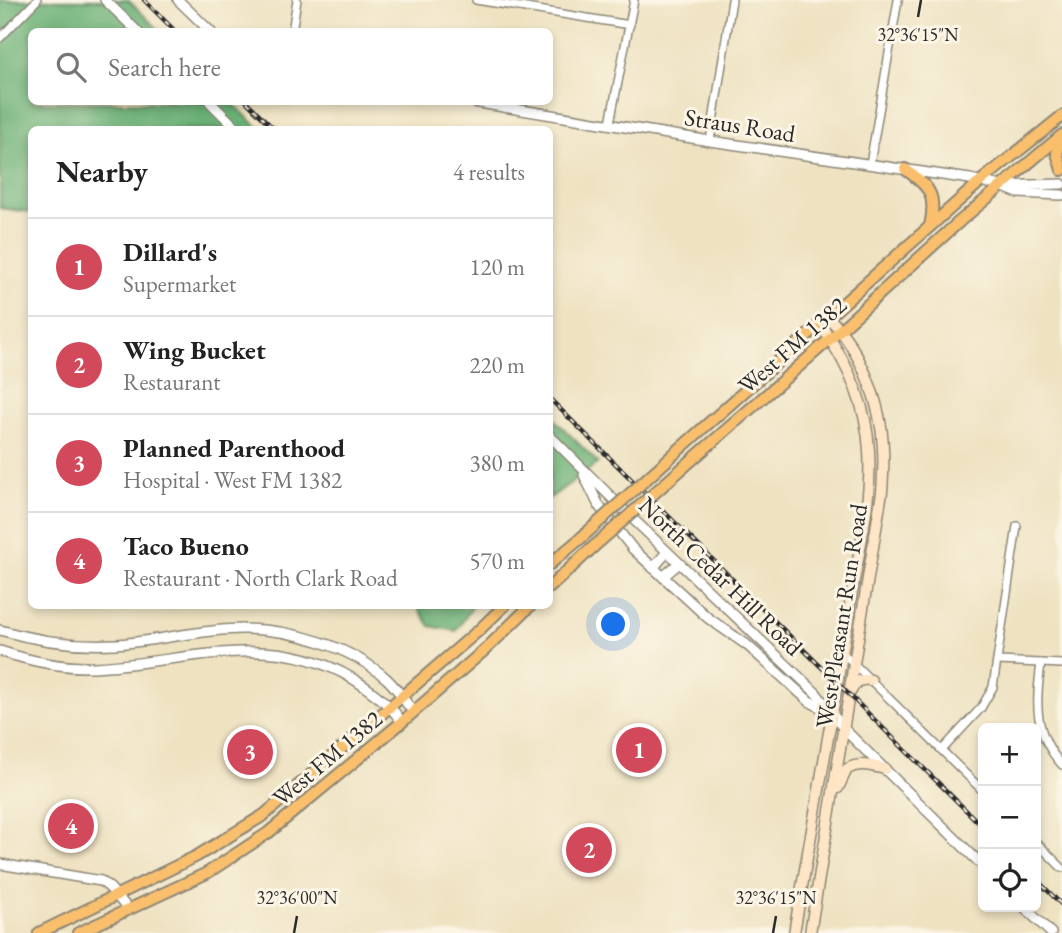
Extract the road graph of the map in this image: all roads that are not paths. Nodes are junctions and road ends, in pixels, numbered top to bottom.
1 (37, 0) edge
2 (105, 0) edge
3 (178, 0) edge
4 (297, 0) edge
5 (476, 0) edge
6 (543, 0) edge
7 (634, 0) edge
8 (732, 0) edge
9 (898, 0) edge
10 (541, 11) junction
11 (630, 25) junction
12 (134, 28) edge
13 (207, 28) edge
14 (293, 28) edge
15 (0, 38) edge
16 (213, 105) edge
17 (494, 105) edge
18 (1062, 116) edge
19 (610, 122) junction
20 (234, 126) edge
21 (1062, 137) edge
22 (710, 141) junction
23 (870, 164) junction
24 (905, 169) junction
25 (1062, 170) edge
26 (981, 181) junction
27 (1062, 184) edge
28 (1001, 186) junction
29 (1062, 195) edge
30 (930, 226) junction
31 (824, 321) junction
32 (841, 330) junction
33 (830, 339) junction
34 (553, 439) edge
35 (581, 468) junction
36 (1017, 526) dead end
37 (667, 552) junction
38 (553, 561) edge
39 (679, 563) junction
40 (653, 568) junction
41 (663, 577) junction
42 (553, 584) edge
43 (501, 609) edge
44 (527, 609) edge
45 (0, 630) edge
46 (12, 634) junction
47 (3, 652) edge
48 (843, 653) junction
49 (998, 661) junction
50 (855, 663) junction
51 (1041, 663) junction
52 (1062, 664) edge
53 (871, 680) junction
54 (849, 695) junction
55 (402, 697) junction
56 (391, 706) junction
57 (413, 712) junction
58 (831, 714) junction
59 (402, 722) junction
60 (844, 729) junction
61 (942, 750) junction
62 (1062, 765) edge
63 (885, 769) junction
64 (978, 786) edge
65 (826, 843) junction
66 (1041, 847) edge
67 (978, 861) edge
68 (0, 864) edge
69 (1062, 868) edge
70 (117, 895) junction
71 (128, 909) junction
72 (1029, 912) edge
73 (41, 932) edge
74 (78, 933) edge
75 (794, 933) edge
76 (810, 933) edge
77 (1051, 933) edge

1 - 15 street
2 - 12 street
3 - 13 street
4 - 14 street
5 - 10 street
6 - 10 street
7 - 11 street
8 - 22 street
9 - 23 street
10 - 11 street
11 - 19 street
16 - 20 street
17 - 19 street, Straus Road
18 - 26 main road, West FM 1382
19 - 22 street, Straus Road
21 - 25 main road
21 - 28 main road, West FM 1382
22 - 23 street, Straus Road
23 - 24 street, Straus Road
24 - 26 street, Straus Road
24 - 30 main road
26 - 28 street, Straus Road
26 - 30 main road, West FM 1382
27 - 28 street
28 - 29 street
28 - 32 main road, West FM 1382
30 - 31 main road, West FM 1382
31 - 32 main road, West Pleasant Run Road
31 - 33 main road, West Pleasant Run Road
31 - 38 main road, West FM 1382, bridge
32 - 33 main road, West FM 1382
32 - 50 main road, West Pleasant Run Road
33 - 42 main road, West FM 1382, bridge
33 - 48 main road, West Pleasant Run Road
34 - 35 street, North Cedar Hill Road
35 - 37 street, North Cedar Hill Road
35 - 40 street, North Cedar Hill Road
36 - 49 street
37 - 39 street, North Cedar Hill Road
37 - 40 street
39 - 41 street
39 - 58 street, North Cedar Hill Road
40 - 41 street, North Cedar Hill Road
41 - 58 street, North Cedar Hill Road
43 - 55 main road, West FM 1382
44 - 57 main road, West FM 1382
45 - 46 street
46 - 47 street
46 - 55 street
47 - 56 street
48 - 50 street
48 - 58 main road, West Pleasant Run Road
49 - 51 street
49 - 61 street
50 - 53 street
50 - 54 main road, West Pleasant Run Road
51 - 52 street
51 - 62 street
53 - 54 main road
53 - 61 street
54 - 60 main road, West Pleasant Run Road
55 - 56 main road, West FM 1382
55 - 57 street
56 - 59 street
56 - 70 main road, West FM 1382
57 - 59 main road, West FM 1382
58 - 60 street, North Cedar Hill Road
58 - 75 main road, West Pleasant Run Road
59 - 71 main road, West FM 1382
60 - 63 street, North Cedar Hill Road
60 - 65 main road, West Pleasant Run Road
61 - 64 street
63 - 65 main road
63 - 67 street, North Cedar Hill Road
65 - 76 main road, West Pleasant Run Road
66 - 69 street
68 - 70 street
70 - 71 street
70 - 73 main road, West FM 1382
71 - 74 main road, West FM 1382
72 - 77 street

